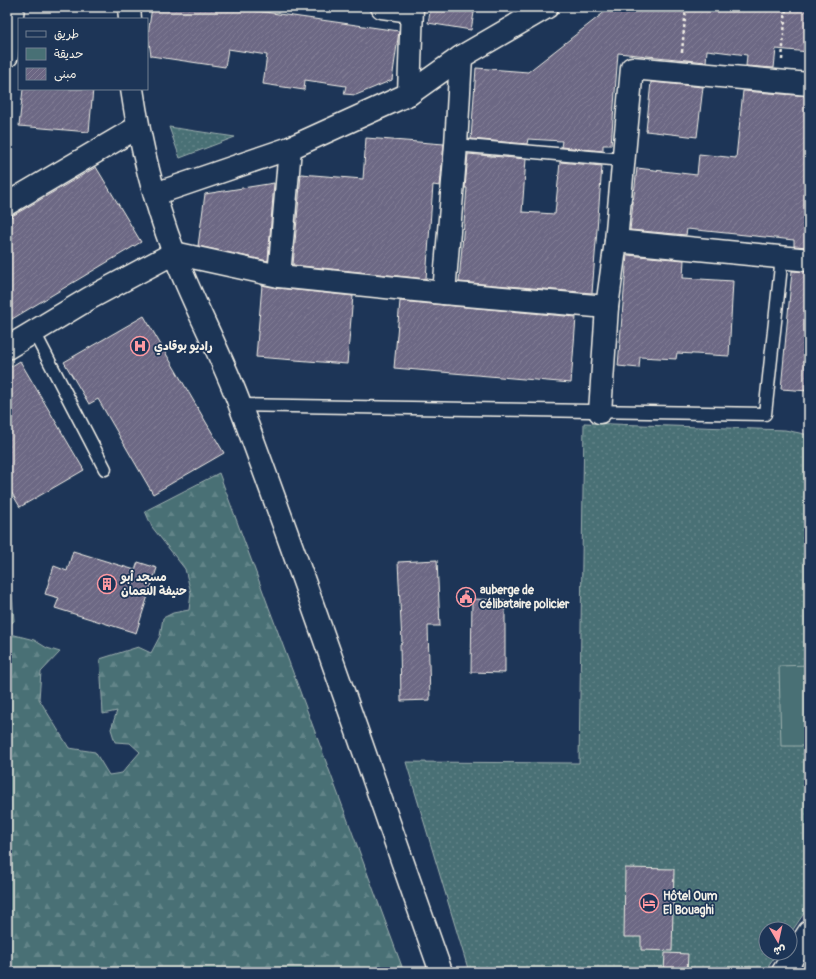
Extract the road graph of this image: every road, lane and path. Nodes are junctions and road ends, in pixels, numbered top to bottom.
1 (12, 7) edge
2 (129, 7) edge
3 (382, 7) edge
4 (547, 7) edge
5 (686, 7) edge
6 (786, 7) edge
7 (411, 9) edge
8 (130, 18) edge
9 (7, 56) edge
10 (461, 57) junction
11 (680, 72) junction
12 (780, 81) junction
13 (809, 84) edge
14 (132, 90) edge
15 (409, 94) junction
16 (138, 128) junction
17 (456, 145) junction
18 (290, 148) junction
19 (623, 160) junction
20 (155, 194) junction
21 (8, 198) edge
22 (616, 241) junction
23 (174, 253) junction
24 (782, 257) junction
25 (809, 260) edge
26 (279, 276) junction
27 (444, 293) junction
28 (607, 307) junction
29 (34, 332) junction
30 (7, 348) edge
31 (240, 405) junction
32 (600, 412) junction
33 (106, 469) dead end
34 (809, 932) edge
35 (441, 972) edge
36 (783, 972) edge

1 - 9 street
2 - 8 street
3 - 7 street
4 - 10 street
5 - 11 path
6 - 12 path
7 - 15 street
10 - 15 street
10 - 17 street
11 - 12 street
11 - 19 street
12 - 13 street
14 - 16 street
15 - 18 street
16 - 20 street
16 - 21 street
17 - 19 lane
17 - 27 street
18 - 20 street
18 - 26 street
19 - 22 street
20 - 23 street
22 - 24 street
22 - 28 street
23 - 26 street
23 - 29 street
23 - 31 street
24 - 25 street
24 - 32 lane
26 - 27 street
27 - 28 street
28 - 32 street
29 - 30 street
29 - 33 lane
31 - 32 lane
31 - 35 street
34 - 36 street

